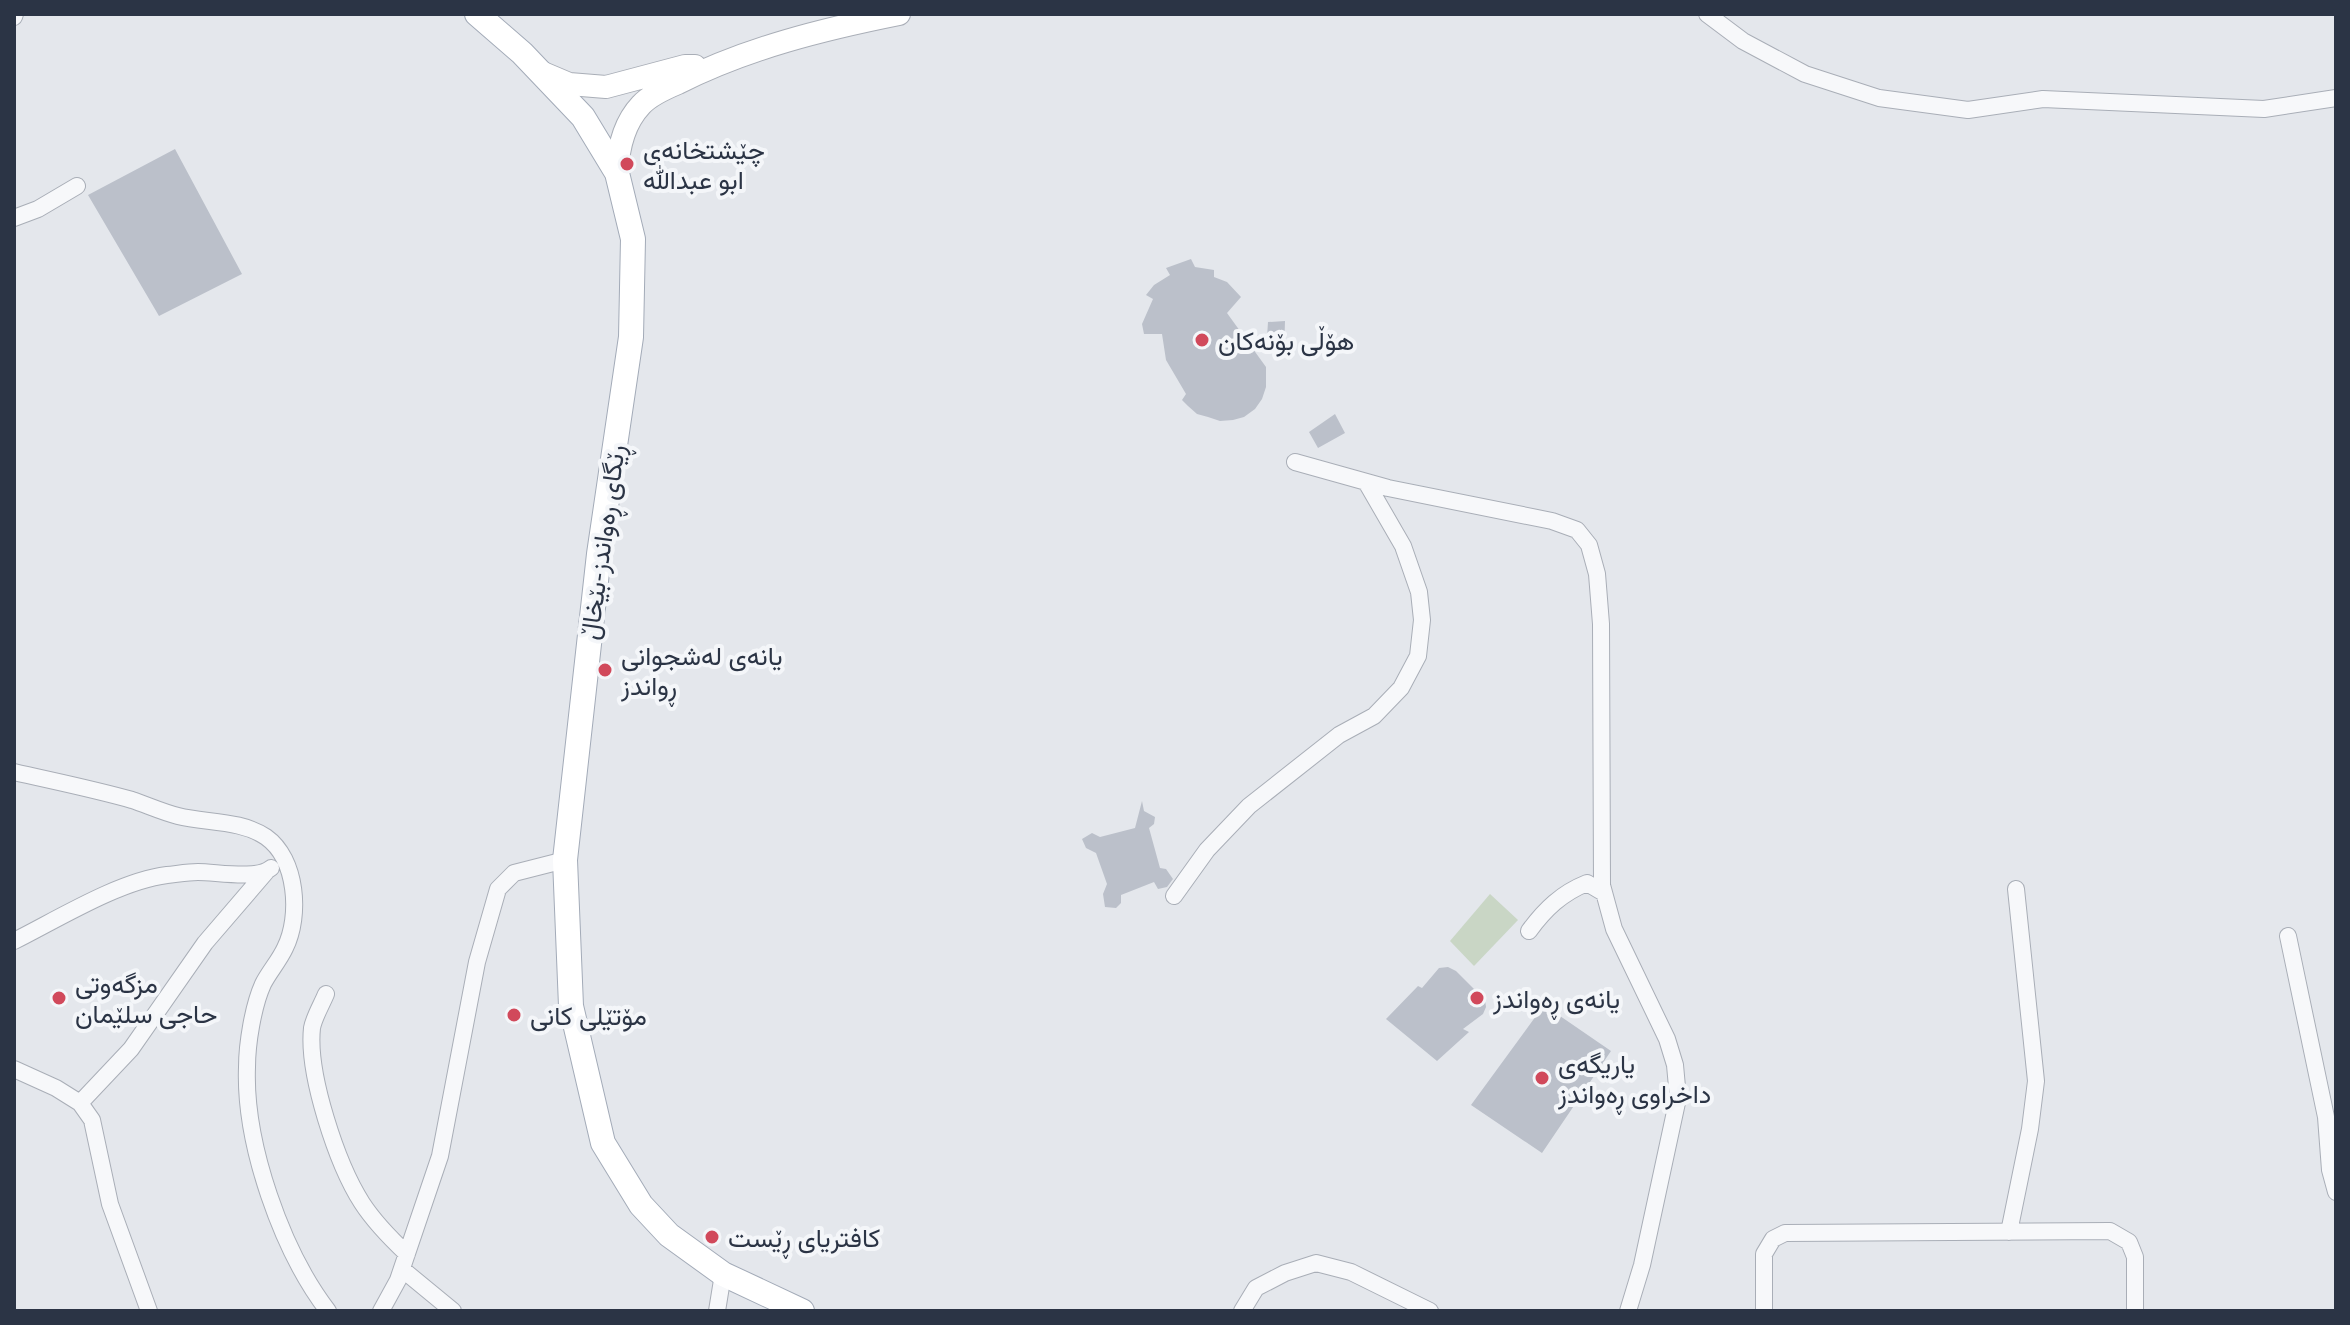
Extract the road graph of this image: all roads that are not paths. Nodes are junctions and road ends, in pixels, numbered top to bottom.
1 (477, 14) edge
2 (899, 14) edge
3 (1707, 14) edge
4 (709, 67) junction
5 (540, 72) junction
6 (2336, 98) edge
7 (617, 173) junction
8 (77, 186) dead end
9 (14, 218) edge
10 (1295, 462) dead end
11 (1366, 482) junction
12 (14, 772) edge
13 (284, 856) junction
14 (565, 860) junction
15 (266, 872) junction
16 (2016, 889) dead end
17 (1604, 893) junction
18 (1174, 896) dead end
19 (1529, 931) dead end
20 (2288, 936) dead end
21 (14, 941) edge
22 (326, 994) dead end
23 (14, 1069) edge
24 (80, 1103) junction
25 (2336, 1192) edge
26 (2009, 1232) junction
27 (404, 1261) junction
28 (723, 1274) junction
29 (149, 1311) edge
30 (328, 1311) edge
31 (381, 1311) edge
32 (453, 1311) edge
33 (717, 1311) edge
34 (802, 1311) edge
35 (1242, 1311) edge
36 (1430, 1311) edge
37 (1628, 1311) edge
38 (1764, 1311) edge
39 (2135, 1311) edge

1 - 5 main road, ڕێگای ڕەواندز-بێخاڵ
2 - 4 street
3 - 6 street
4 - 5 street
4 - 7 street
5 - 7 main road, ڕێگای ڕەواندز-بێخاڵ
7 - 14 main road, ڕێگای ڕەواندز-بێخاڵ
8 - 9 street
10 - 11 street
11 - 17 street
11 - 18 street
12 - 13 street
13 - 15 street
13 - 30 street
14 - 27 street
14 - 28 main road, ڕێگای ڕەواندز-بێخاڵ
15 - 21 street
15 - 24 street
16 - 26 street
17 - 19 street
17 - 37 street
20 - 25 street
22 - 27 street
23 - 24 street
24 - 29 street
26 - 38 street
26 - 39 street
27 - 31 street
27 - 32 street
28 - 33 street
28 - 34 main road, ڕێگای ڕەواندز-بێخاڵ
35 - 36 street

